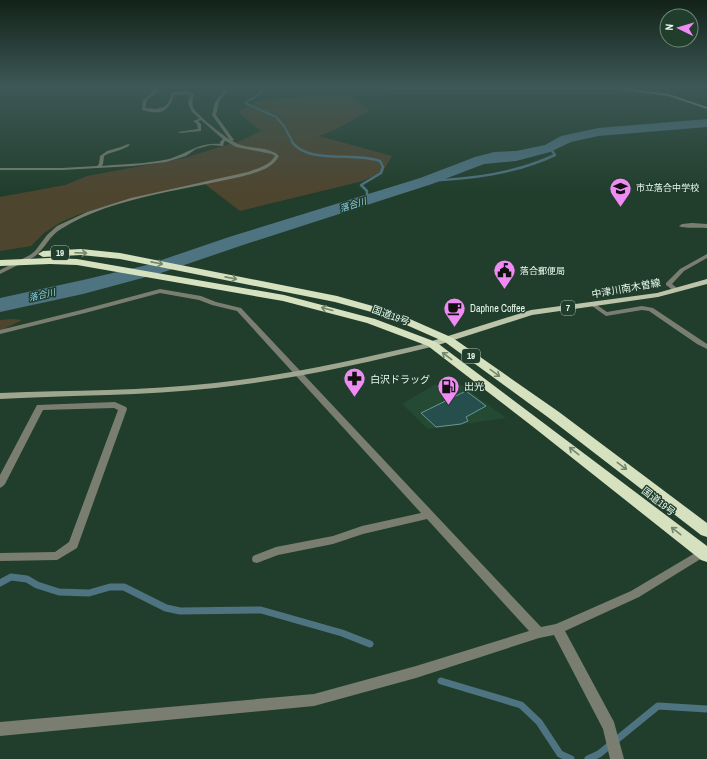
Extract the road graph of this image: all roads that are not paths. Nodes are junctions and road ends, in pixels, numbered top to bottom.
1 (196, 121) edge
2 (205, 121) edge
3 (219, 121) edge
4 (180, 132) dead end
5 (227, 140) junction
6 (128, 145) dead end
7 (98, 167) junction
8 (0, 169) edge
9 (682, 226) dead end
10 (707, 226) edge
11 (35, 254) junction
12 (707, 256) edge
13 (0, 259) edge
14 (0, 263) edge
15 (19, 263) junction
16 (0, 272) edge
17 (707, 282) edge
18 (676, 290) junction
19 (594, 305) junction
20 (0, 332) edge
21 (449, 340) junction
22 (432, 344) junction
23 (707, 347) edge
24 (298, 374) junction
25 (0, 396) edge
26 (0, 484) edge
27 (429, 514) junction
28 (707, 531) edge
29 (706, 552) edge
30 (0, 557) edge
31 (257, 559) dead end
32 (557, 630) junction
33 (539, 633) junction
34 (0, 729) edge
35 (616, 757) edge

1 - 4 lane
2 - 5 street
3 - 5 lane
5 - 7 lane
5 - 11 street
6 - 7 lane
7 - 8 lane
9 - 10 street
11 - 13 highway, 国道19号 / 19
11 - 15 street
11 -> 21 highway, 国道19号 / 19
12 - 18 street
14 - 15 highway, 国道19号 / 19
15 - 16 street
22 -> 15 highway, 国道19号 / 19
17 - 18 main road, 中津川南木曽線 / 7
18 - 19 main road, 中津川南木曽線 / 7
19 - 21 main road, 中津川南木曽線 / 7
19 - 23 lane
20 - 24 street
21 - 22 main road, 中津川南木曽線 / 7
21 -> 28 highway, 国道19号 / 19
22 - 24 street
29 -> 22 highway, 国道19号 / 19
24 - 25 street
24 - 27 street
26 - 30 street
27 - 31 street
27 - 33 street
29 - 32 street
32 - 33 street
32 - 35 street
33 - 34 street

